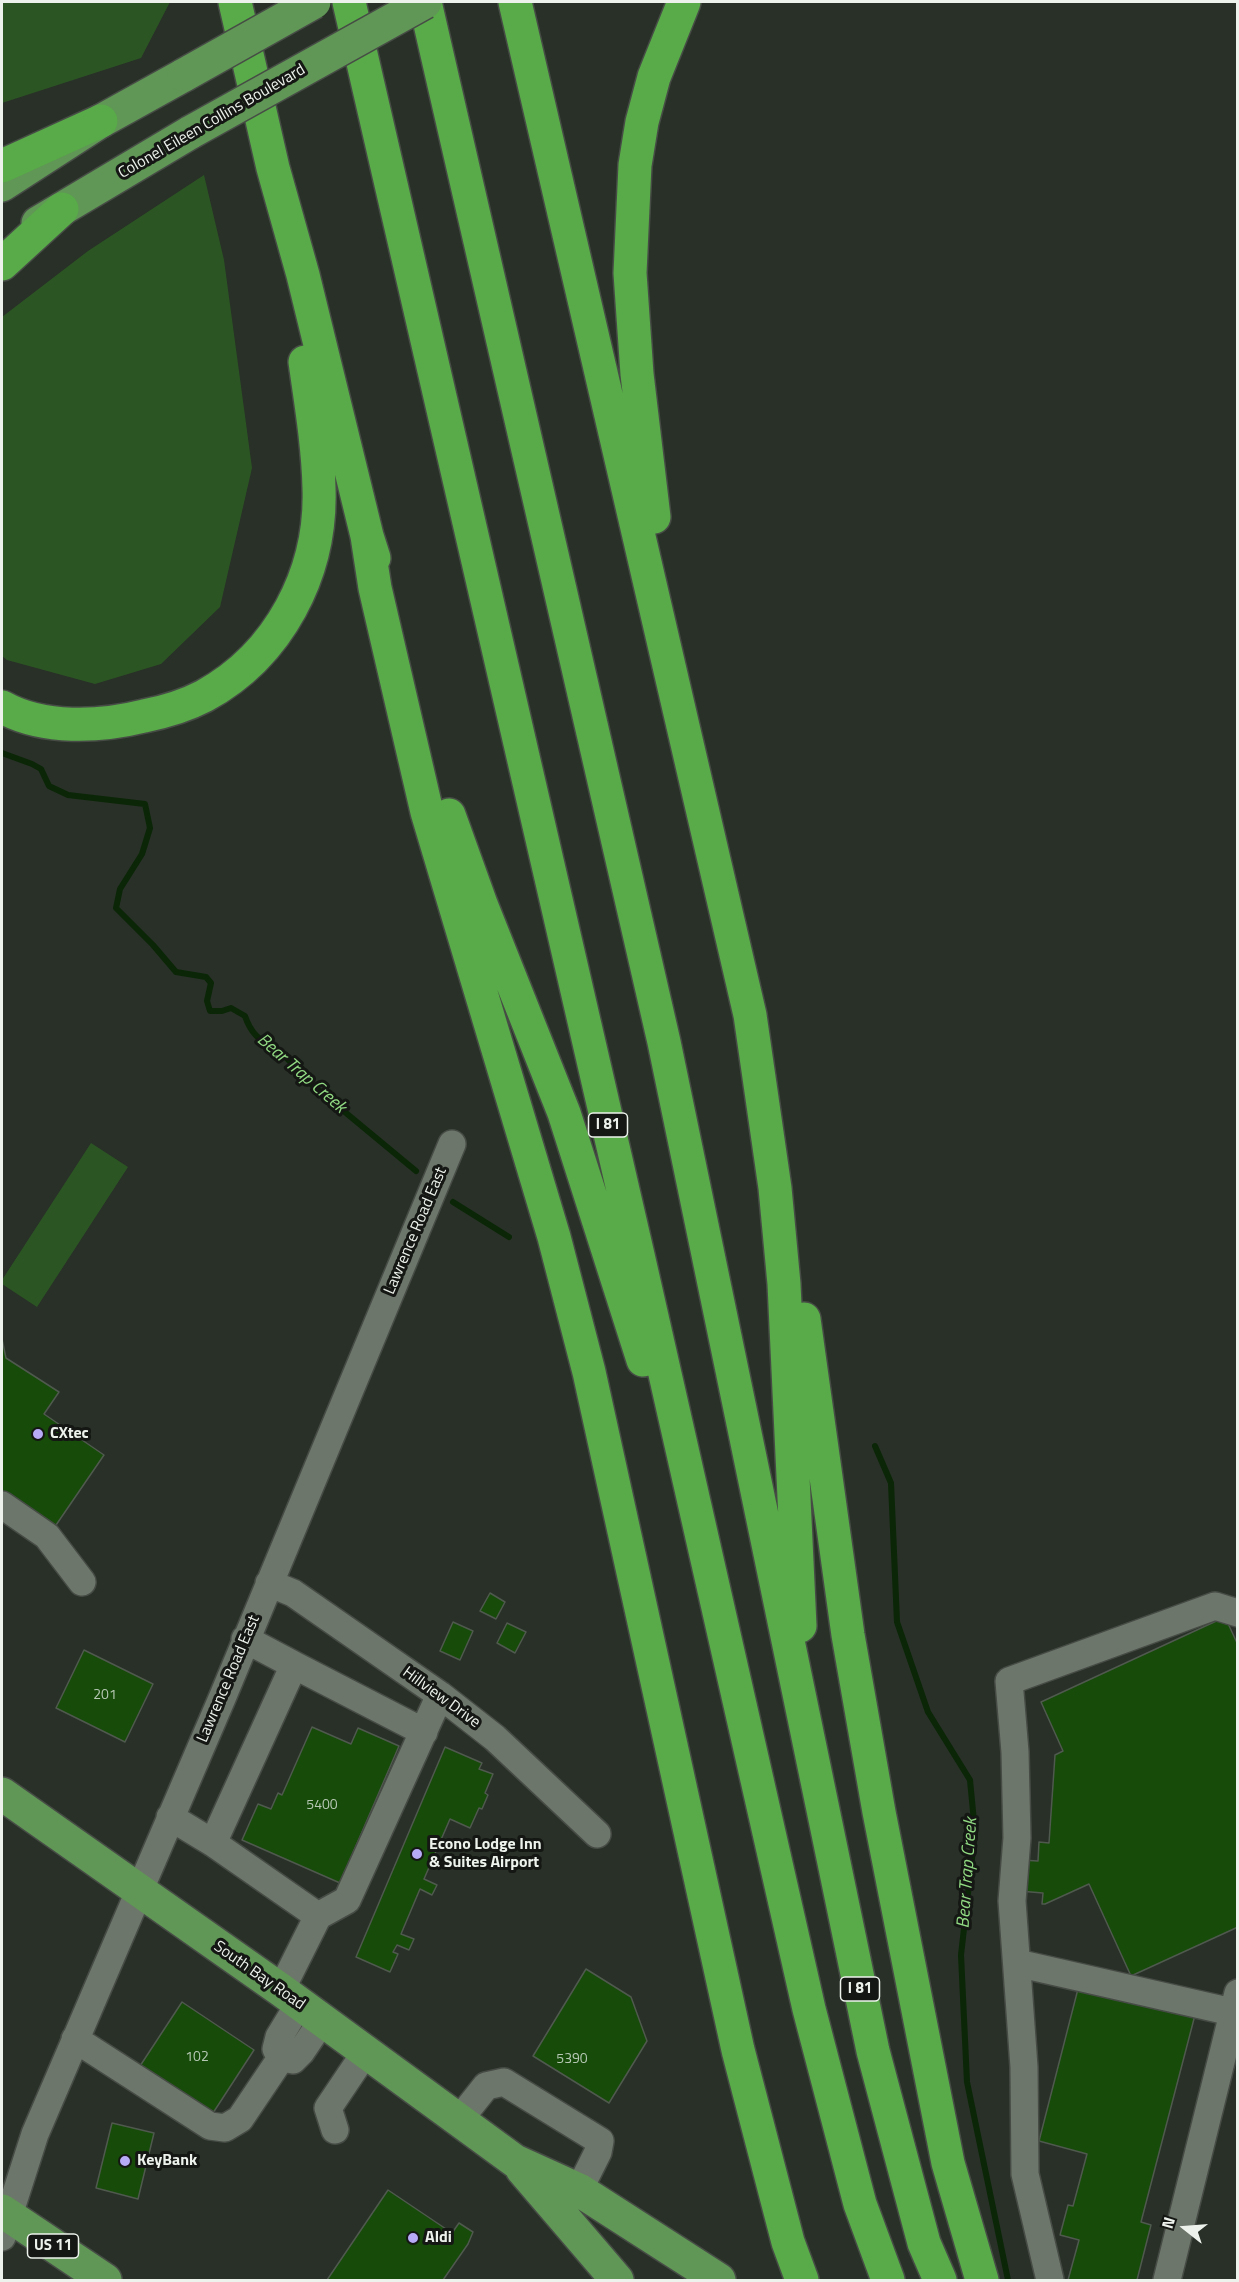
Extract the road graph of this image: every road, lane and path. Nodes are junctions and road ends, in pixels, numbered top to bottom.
1 (235, 2) edge
2 (314, 2) edge
3 (349, 2) edge
4 (425, 2) edge
5 (515, 2) edge
6 (684, 2) edge
7 (100, 121) junction
8 (2, 166) edge
9 (273, 168) junction
10 (2, 185) edge
11 (62, 209) junction
12 (2, 247) edge
13 (2, 264) edge
14 (367, 536) junction
15 (673, 680) junction
16 (2, 707) edge
17 (452, 1144) dead end
18 (775, 1188) junction
19 (2, 1505) edge
20 (707, 1559) junction
21 (82, 1582) dead end
22 (269, 1583) junction
23 (1238, 1613) edge
24 (245, 1639) junction
25 (294, 1665) junction
26 (440, 1695) junction
27 (424, 1732) junction
28 (806, 1733) junction
29 (2, 1794) edge
30 (170, 1817) junction
31 (597, 1834) dead end
32 (213, 1843) junction
33 (138, 1891) junction
34 (318, 1916) junction
35 (1017, 1964) junction
36 (1235, 2003) edge
37 (300, 2005) junction
38 (75, 2038) junction
39 (365, 2054) junction
40 (459, 2120) junction
41 (335, 2130) dead end
42 (515, 2161) junction
43 (579, 2190) junction
44 (4, 2221) edge
45 (105, 2280) edge
46 (618, 2280) edge
47 (720, 2280) edge
48 (802, 2280) edge
49 (888, 2280) edge
50 (940, 2280) edge
51 (982, 2280) edge
52 (1050, 2280) edge
53 (1167, 2280) edge

1 - 9 highway
2 - 7 main road, bridge
3 - 20 highway, I 81
4 - 11 main road, Colonel Eileen Collins Boulevard, bridge
4 - 28 highway, I 81
5 - 15 highway
6 - 15 highway
7 - 8 highway
7 - 10 main road
9 - 14 highway
9 - 16 highway
11 - 12 main road, Colonel Eileen Collins Boulevard
11 - 13 highway
14 - 20 highway
14 - 48 highway
15 - 18 highway
17 - 22 street, Lawrence Road East
18 - 28 highway
18 - 51 highway
19 - 21 street
20 - 49 highway, I 81
22 - 24 street, Lawrence Road East
22 - 26 street, Hillview Drive
23 - 35 street
24 - 25 street
24 - 30 street, Lawrence Road East
25 - 27 street
25 - 32 street
26 - 27 street
26 - 31 street, Hillview Drive
27 - 34 street
28 - 50 highway, I 81
29 - 33 main road, South Bay Road
30 - 32 street
30 - 33 street, Lawrence Road East
32 - 34 street
33 - 37 main road, South Bay Road
33 - 38 street, Lawrence Road East
34 - 37 street
35 - 36 street
35 - 52 street
36 - 53 street
37 - 38 street
37 - 39 main road, South Bay Road
38 - 44 street, Lawrence Road East
39 - 40 main road, South Bay Road
39 - 41 street
40 - 42 main road, South Bay Road
40 - 43 street
42 - 43 main road, South Bay Road
42 - 46 main road, South Bay Road
43 - 47 main road, South Bay Road
44 - 45 main road, US 11

